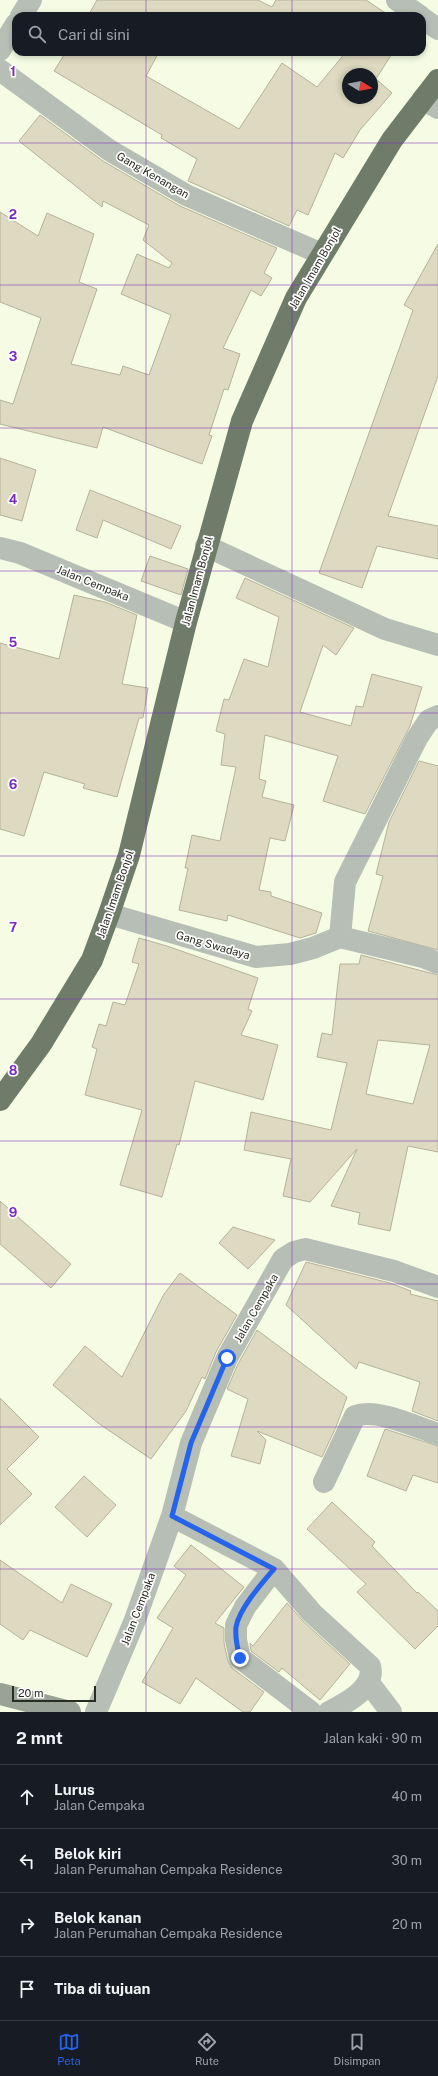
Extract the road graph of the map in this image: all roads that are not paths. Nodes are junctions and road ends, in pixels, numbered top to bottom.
1 (31, 0) edge
2 (397, 0) edge
3 (24, 12) edge
4 (414, 12) edge
5 (426, 21) edge
6 (438, 29) edge
7 (12, 30) edge
8 (0, 50) edge
9 (0, 70) edge
10 (438, 80) edge
11 (431, 104) edge
12 (322, 254) junction
13 (206, 546) junction
14 (0, 548) edge
15 (186, 622) junction
16 (438, 645) edge
17 (438, 716) edge
18 (109, 914) junction
19 (340, 937) junction
20 (438, 962) edge
21 (0, 1100) edge
22 (438, 1287) edge
23 (438, 1434) edge
24 (324, 1482) dead end
25 (172, 1516) junction
26 (274, 1569) junction
27 (369, 1683) junction
28 (0, 1694) edge
29 (70, 1712) edge
30 (96, 1712) edge
31 (311, 1712) edge
32 (329, 1712) edge
33 (391, 1712) edge

1 - 3 street
2 - 4 street
5 - 6 street
7 - 8 street
9 - 12 street, Gang Kenangan
10 - 11 highway, Jalan Imam Bonjol
11 - 12 highway, Jalan Imam Bonjol
12 - 13 highway, Jalan Imam Bonjol
13 - 15 highway, Jalan Imam Bonjol
13 - 16 street
14 - 15 street, Jalan Cempaka
15 - 18 highway, Jalan Imam Bonjol
17 - 19 street
18 - 19 street, Gang Swadaya
18 - 21 highway, Jalan Imam Bonjol
19 - 20 street
22 - 25 street, Jalan Cempaka
23 - 24 street
25 - 26 street
25 - 30 street, Jalan Cempaka
26 - 27 street
26 - 31 street
27 - 32 street
27 - 33 street
28 - 29 street

